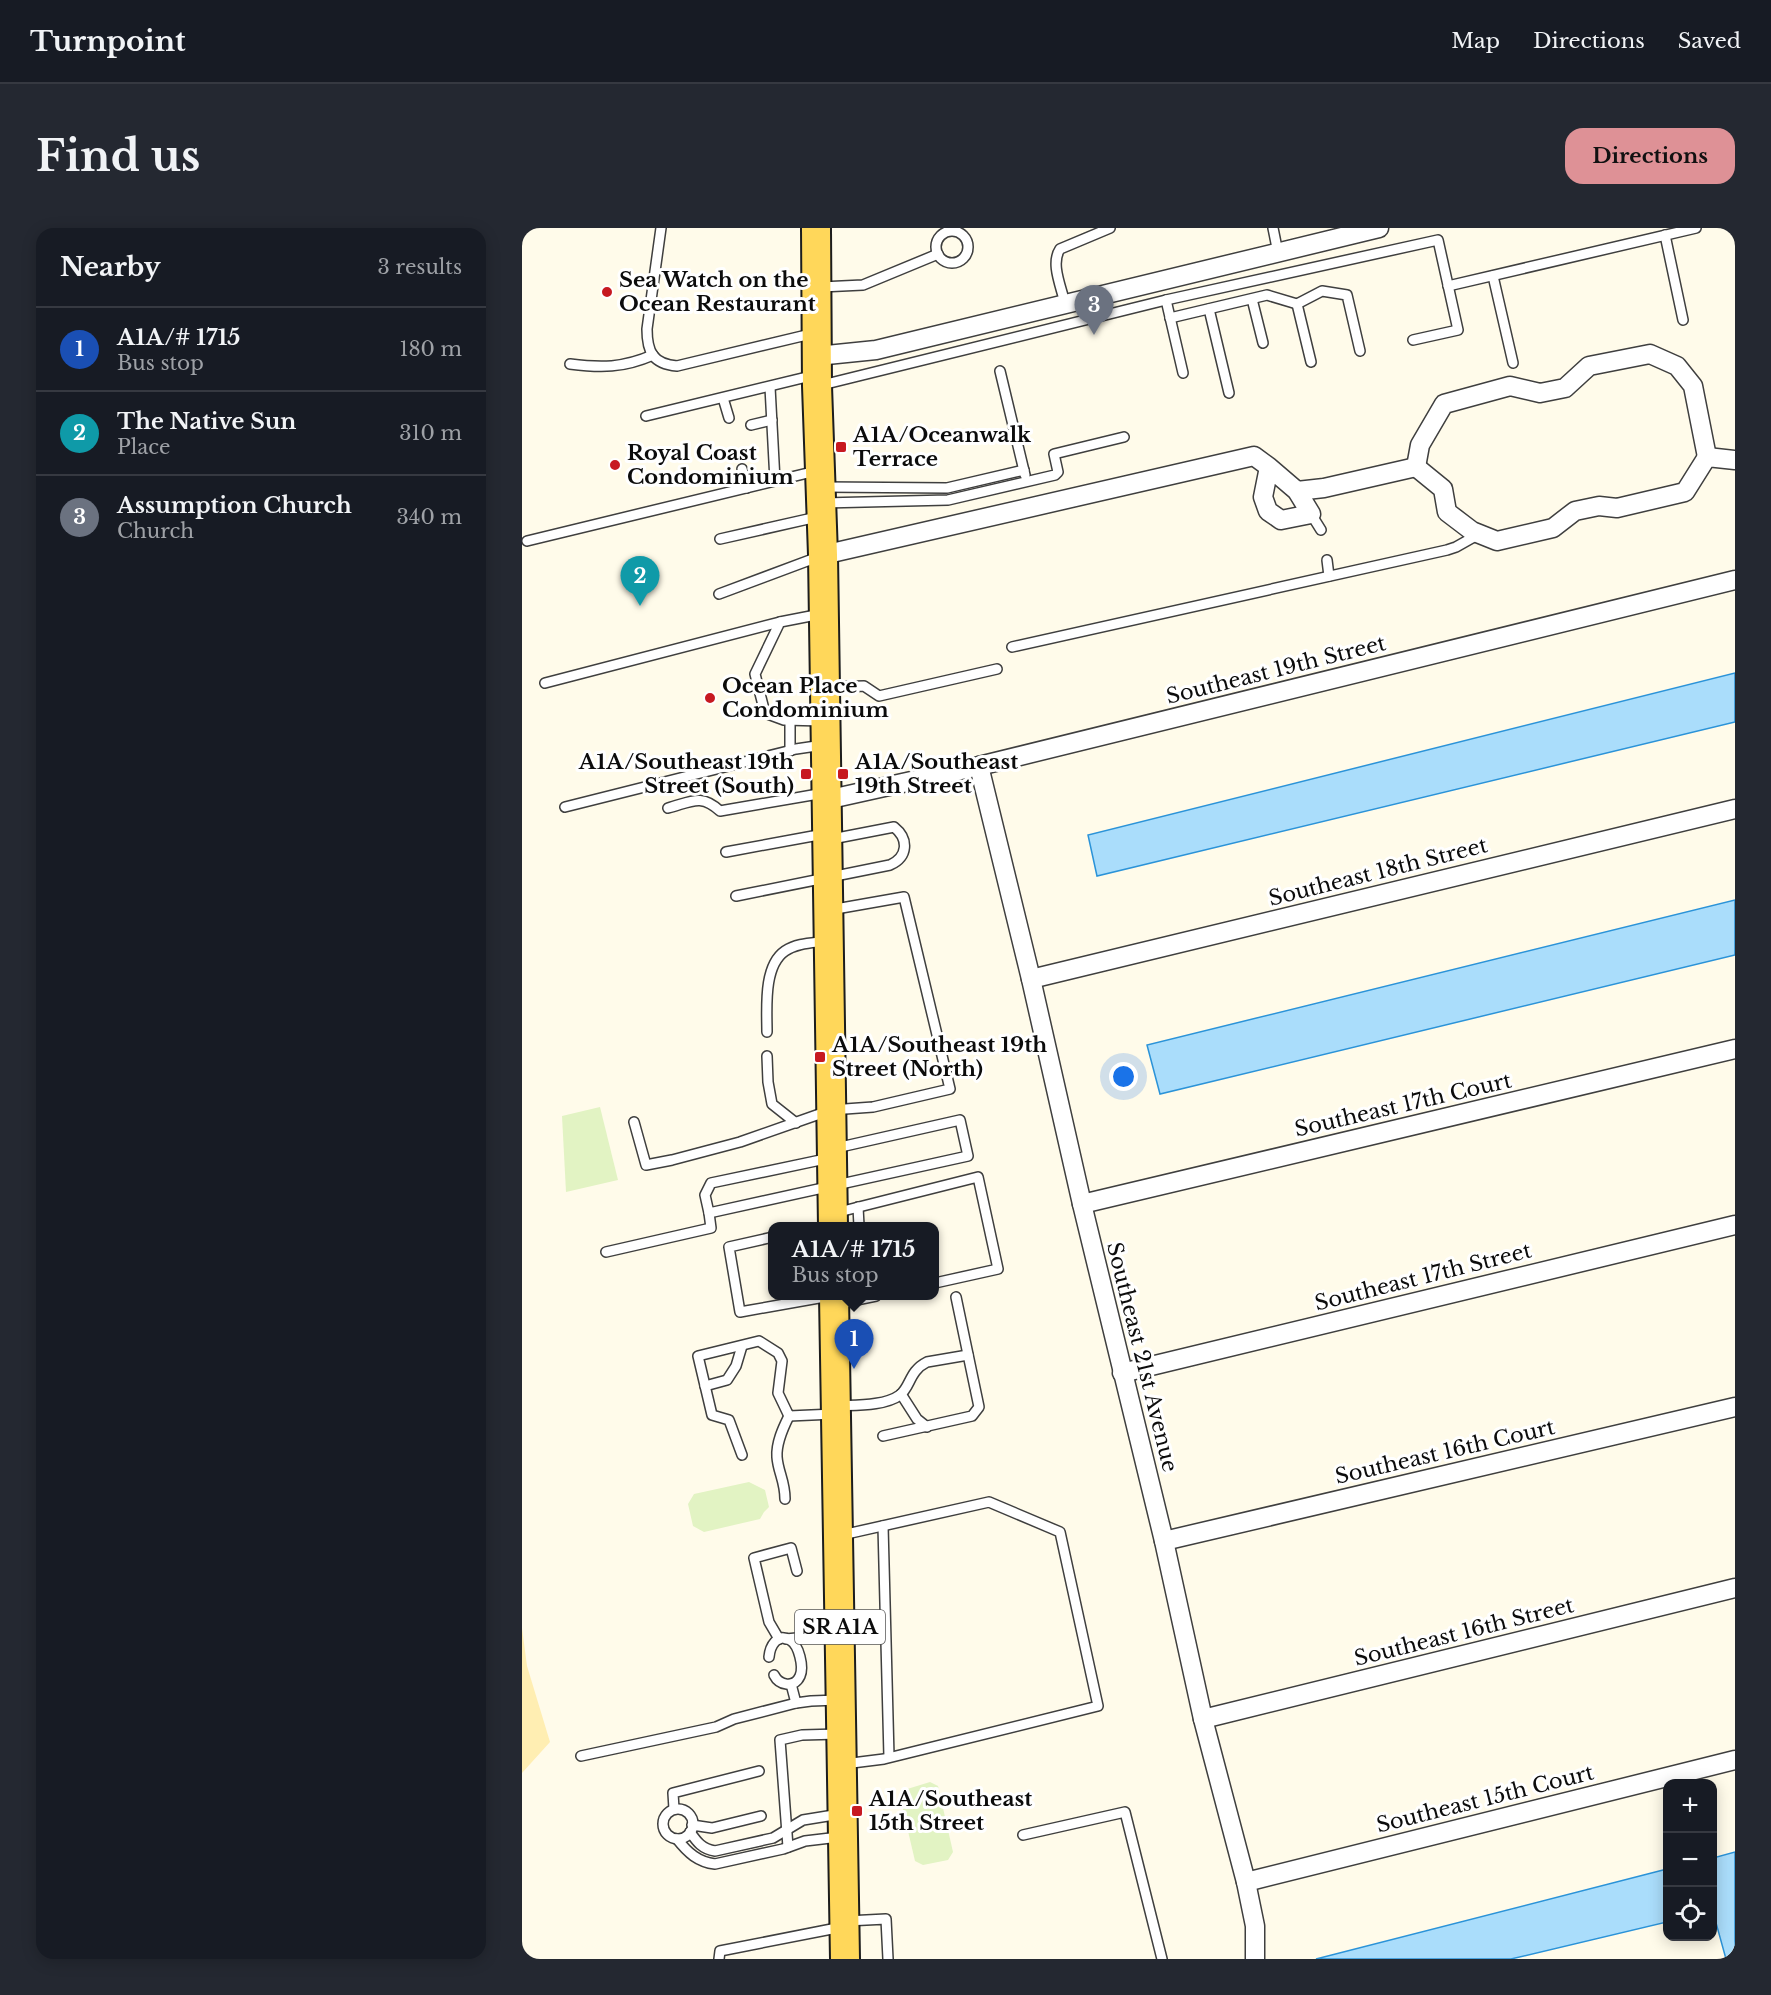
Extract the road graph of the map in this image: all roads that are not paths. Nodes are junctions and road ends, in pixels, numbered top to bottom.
1 (661, 228) edge
2 (816, 228) edge
3 (1110, 228) edge
4 (1273, 228) edge
5 (1379, 228) edge
6 (1696, 228) edge
7 (1665, 235) junction
8 (1278, 253) junction
9 (938, 254) dead end
10 (1493, 276) junction
11 (1448, 286) junction
12 (816, 288) junction
13 (1252, 299) junction
14 (1166, 300) junction
15 (1065, 304) junction
16 (1298, 304) junction
17 (1209, 309) junction
18 (1170, 318) junction
19 (1683, 320) dead end
20 (1413, 340) dead end
21 (1263, 343) dead end
22 (1360, 351) dead end
23 (653, 355) junction
24 (817, 362) junction
25 (1311, 362) dead end
26 (1513, 363) dead end
27 (570, 364) dead end
28 (1000, 371) dead end
29 (1183, 373) dead end
30 (770, 387) junction
31 (1229, 393) dead end
32 (723, 398) junction
33 (646, 416) dead end
34 (729, 418) dead end
35 (772, 420) junction
36 (751, 425) dead end
37 (1124, 437) dead end
38 (1707, 457) junction
39 (1735, 460) edge
40 (1269, 466) junction
41 (1416, 467) junction
42 (742, 469) dead end
43 (1024, 470) junction
44 (774, 481) junction
45 (1027, 483) junction
46 (747, 488) junction
47 (1297, 491) junction
48 (821, 494) junction
49 (1311, 514) junction
50 (1321, 530) dead end
51 (1479, 534) junction
52 (720, 539) dead end
53 (527, 541) dead end
54 (822, 555) junction
55 (1327, 560) dead end
56 (1329, 576) junction
57 (1735, 580) edge
58 (719, 594) dead end
59 (823, 613) junction
60 (780, 622) junction
61 (1012, 647) dead end
62 (997, 669) dead end
63 (545, 683) dead end
64 (825, 687) junction
65 (790, 720) junction
66 (825, 733) junction
67 (790, 751) junction
68 (979, 765) junction
69 (826, 796) junction
70 (566, 807) dead end
71 (668, 808) dead end
72 (1735, 809) edge
73 (827, 837) junction
74 (726, 852) dead end
75 (828, 878) junction
76 (736, 896) dead end
77 (828, 911) junction
78 (829, 940) junction
79 (1031, 979) junction
80 (767, 1032) dead end
81 (1735, 1049) edge
82 (767, 1056) dead end
83 (831, 1110) junction
84 (634, 1122) dead end
85 (796, 1123) junction
86 (832, 1153) junction
87 (1082, 1204) junction
88 (709, 1213) junction
89 (839, 1216) edge
90 (1735, 1225) edge
91 (768, 1239) edge
92 (606, 1252) dead end
93 (939, 1282) edge
94 (956, 1297) dead end
95 (820, 1300) edge
96 (833, 1300) edge
97 (742, 1346) junction
98 (968, 1355) junction
99 (1122, 1373) junction
100 (705, 1386) junction
101 (901, 1394) junction
102 (1735, 1407) edge
103 (836, 1410) junction
104 (789, 1416) junction
105 (927, 1427) junction
106 (883, 1436) dead end
107 (742, 1455) dead end
108 (785, 1499) dead end
109 (883, 1526) junction
110 (838, 1536) junction
111 (1164, 1541) junction
112 (796, 1571) dead end
113 (1735, 1588) edge
114 (840, 1633) junction
115 (783, 1639) junction
116 (769, 1657) dead end
117 (774, 1675) dead end
118 (791, 1684) junction
119 (841, 1700) junction
120 (796, 1703) junction
121 (1203, 1719) junction
122 (842, 1734) junction
123 (581, 1756) dead end
124 (889, 1756) junction
125 (1735, 1760) edge
126 (842, 1764) junction
127 (759, 1771) dead end
128 (674, 1809) junction
129 (761, 1816) dead end
130 (843, 1825) junction
131 (691, 1829) junction
132 (786, 1830) junction
133 (1023, 1835) dead end
134 (677, 1839) junction
135 (788, 1847) junction
136 (1246, 1882) junction
137 (844, 1924) junction
138 (719, 1959) edge
139 (845, 1959) edge
140 (888, 1959) edge
141 (1162, 1959) edge
142 (1255, 1959) edge

1 - 23 lane
2 - 12 main road
3 - 15 lane
4 - 8 lane
5 - 8 street
6 - 7 lane
7 - 10 lane
7 - 19 lane
8 - 15 street
9 - 12 lane
10 - 11 lane
10 - 26 lane
11 - 14 lane
11 - 20 lane
12 - 24 main road
13 - 16 lane
13 - 17 lane
13 - 21 lane
14 - 18 lane
14 - 24 lane
15 - 24 street
16 - 22 lane
16 - 25 lane
17 - 18 lane
17 - 31 lane
18 - 29 lane
23 - 24 lane
23 - 27 lane
24 - 30 lane
24 - 48 main road
28 - 43 lane
30 - 32 lane
30 - 35 lane
32 - 33 lane
32 - 34 lane
35 - 36 lane
35 - 44 lane
37 - 45 lane
38 - 39 street
38 - 41 street
38 - 51 street
40 - 47 street
40 - 49 street
40 - 54 street
41 - 47 street
41 - 51 street
42 - 46 lane
43 - 45 lane
43 - 48 lane
44 - 46 lane
44 - 48 lane
45 - 48 lane
46 - 53 lane
47 - 49 street
48 - 52 lane
48 - 54 main road
49 - 50 lane
51 - 56 lane
54 - 58 lane
54 - 59 main road
55 - 56 lane
56 - 61 lane
57 - 68 street, Southeast 19th Street
59 - 60 lane
59 - 64 main road
60 - 63 lane
60 - 65 lane
62 - 64 lane
64 - 66 main road
65 - 66 lane
65 - 67 lane
66 - 67 lane
66 - 69 main road
67 - 70 lane
68 - 69 street, Southeast 19th Street
68 - 79 street, Southeast 21st Avenue
69 - 71 lane
69 - 73 main road
72 - 79 street, Southeast 18th Street
73 - 74 lane
73 - 75 main road
73 - 75 lane
75 - 76 lane
75 - 77 main road
77 - 78 main road
77 - 83 lane
78 - 80 lane
78 - 83 main road
79 - 87 street, Southeast 21st Avenue
81 - 87 street, Southeast 17th Court
82 - 85 lane
83 - 85 lane
83 - 86 main road
84 - 85 lane
86 - 88 lane
86 - 89 main road
86 - 89 lane
87 - 99 street, Southeast 21st Avenue
88 - 89 lane
88 - 92 lane
89 - 93 lane
90 - 99 street, Southeast 17th Street
91 - 95 lane
94 - 98 lane
96 - 103 main road, SR A1A
97 - 100 lane
97 - 100 lane
97 - 104 lane
98 - 101 lane
98 - 105 lane
99 - 111 street, Southeast 21st Avenue
100 - 107 lane
101 - 103 lane
101 - 105 lane
102 - 111 street, Southeast 16th Court
103 - 104 lane
103 - 110 main road, SR A1A
104 - 108 lane
105 - 106 lane
109 - 110 lane
109 - 124 lane
109 - 124 lane
110 - 114 main road, SR A1A
111 - 121 street, Southeast 21st Avenue
112 - 115 lane
113 - 121 street, Southeast 16th Street
114 - 115 lane
114 - 119 main road, SR A1A
115 - 116 lane
115 - 118 lane
117 - 118 lane
118 - 120 lane
119 - 120 lane
119 - 122 main road, SR A1A
120 - 123 lane
121 - 136 street, Southeast 21st Avenue
122 - 126 main road, SR A1A
122 - 132 lane
124 - 126 lane
125 - 136 street, Southeast 15th Court
126 - 130 main road, SR A1A
127 - 128 lane
128 - 131 lane
128 - 134 lane
129 - 131 lane
130 - 132 lane
130 - 135 lane
130 - 137 main road, SR A1A
131 - 132 lane
131 - 134 lane
132 - 135 lane
133 - 141 lane
134 - 135 lane
136 - 142 street, Southeast 21st Avenue
137 - 138 lane
137 - 139 main road, SR A1A
137 - 140 lane

